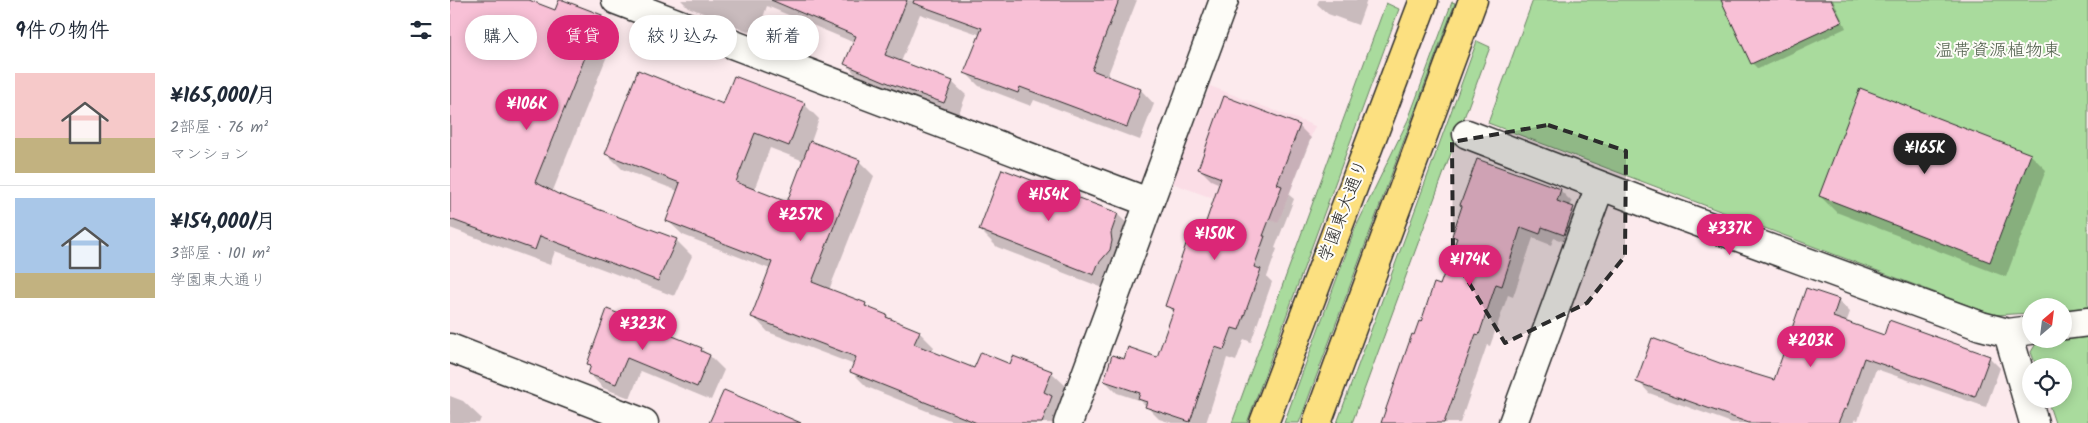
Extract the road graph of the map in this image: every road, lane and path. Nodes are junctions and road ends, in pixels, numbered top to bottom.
1 (616, 0) edge
2 (1224, 0) edge
3 (1424, 0) edge
4 (1473, 0) edge
5 (1468, 134) dead end
6 (1600, 186) junction
7 (1148, 202) junction
8 (2088, 322) edge
9 (2072, 324) edge
10 (2020, 332) edge
11 (450, 348) edge
12 (644, 423) edge
13 (1068, 423) edge
14 (1264, 423) edge
15 (1317, 423) edge
16 (1513, 423) edge
17 (2034, 423) edge

1 - 7 street
2 - 7 street
3 - 14 main road, 学園東大通り
4 - 15 main road
5 - 6 street
6 - 10 street
6 - 16 street
7 - 13 street
8 - 9 street
10 - 17 street
11 - 12 street

